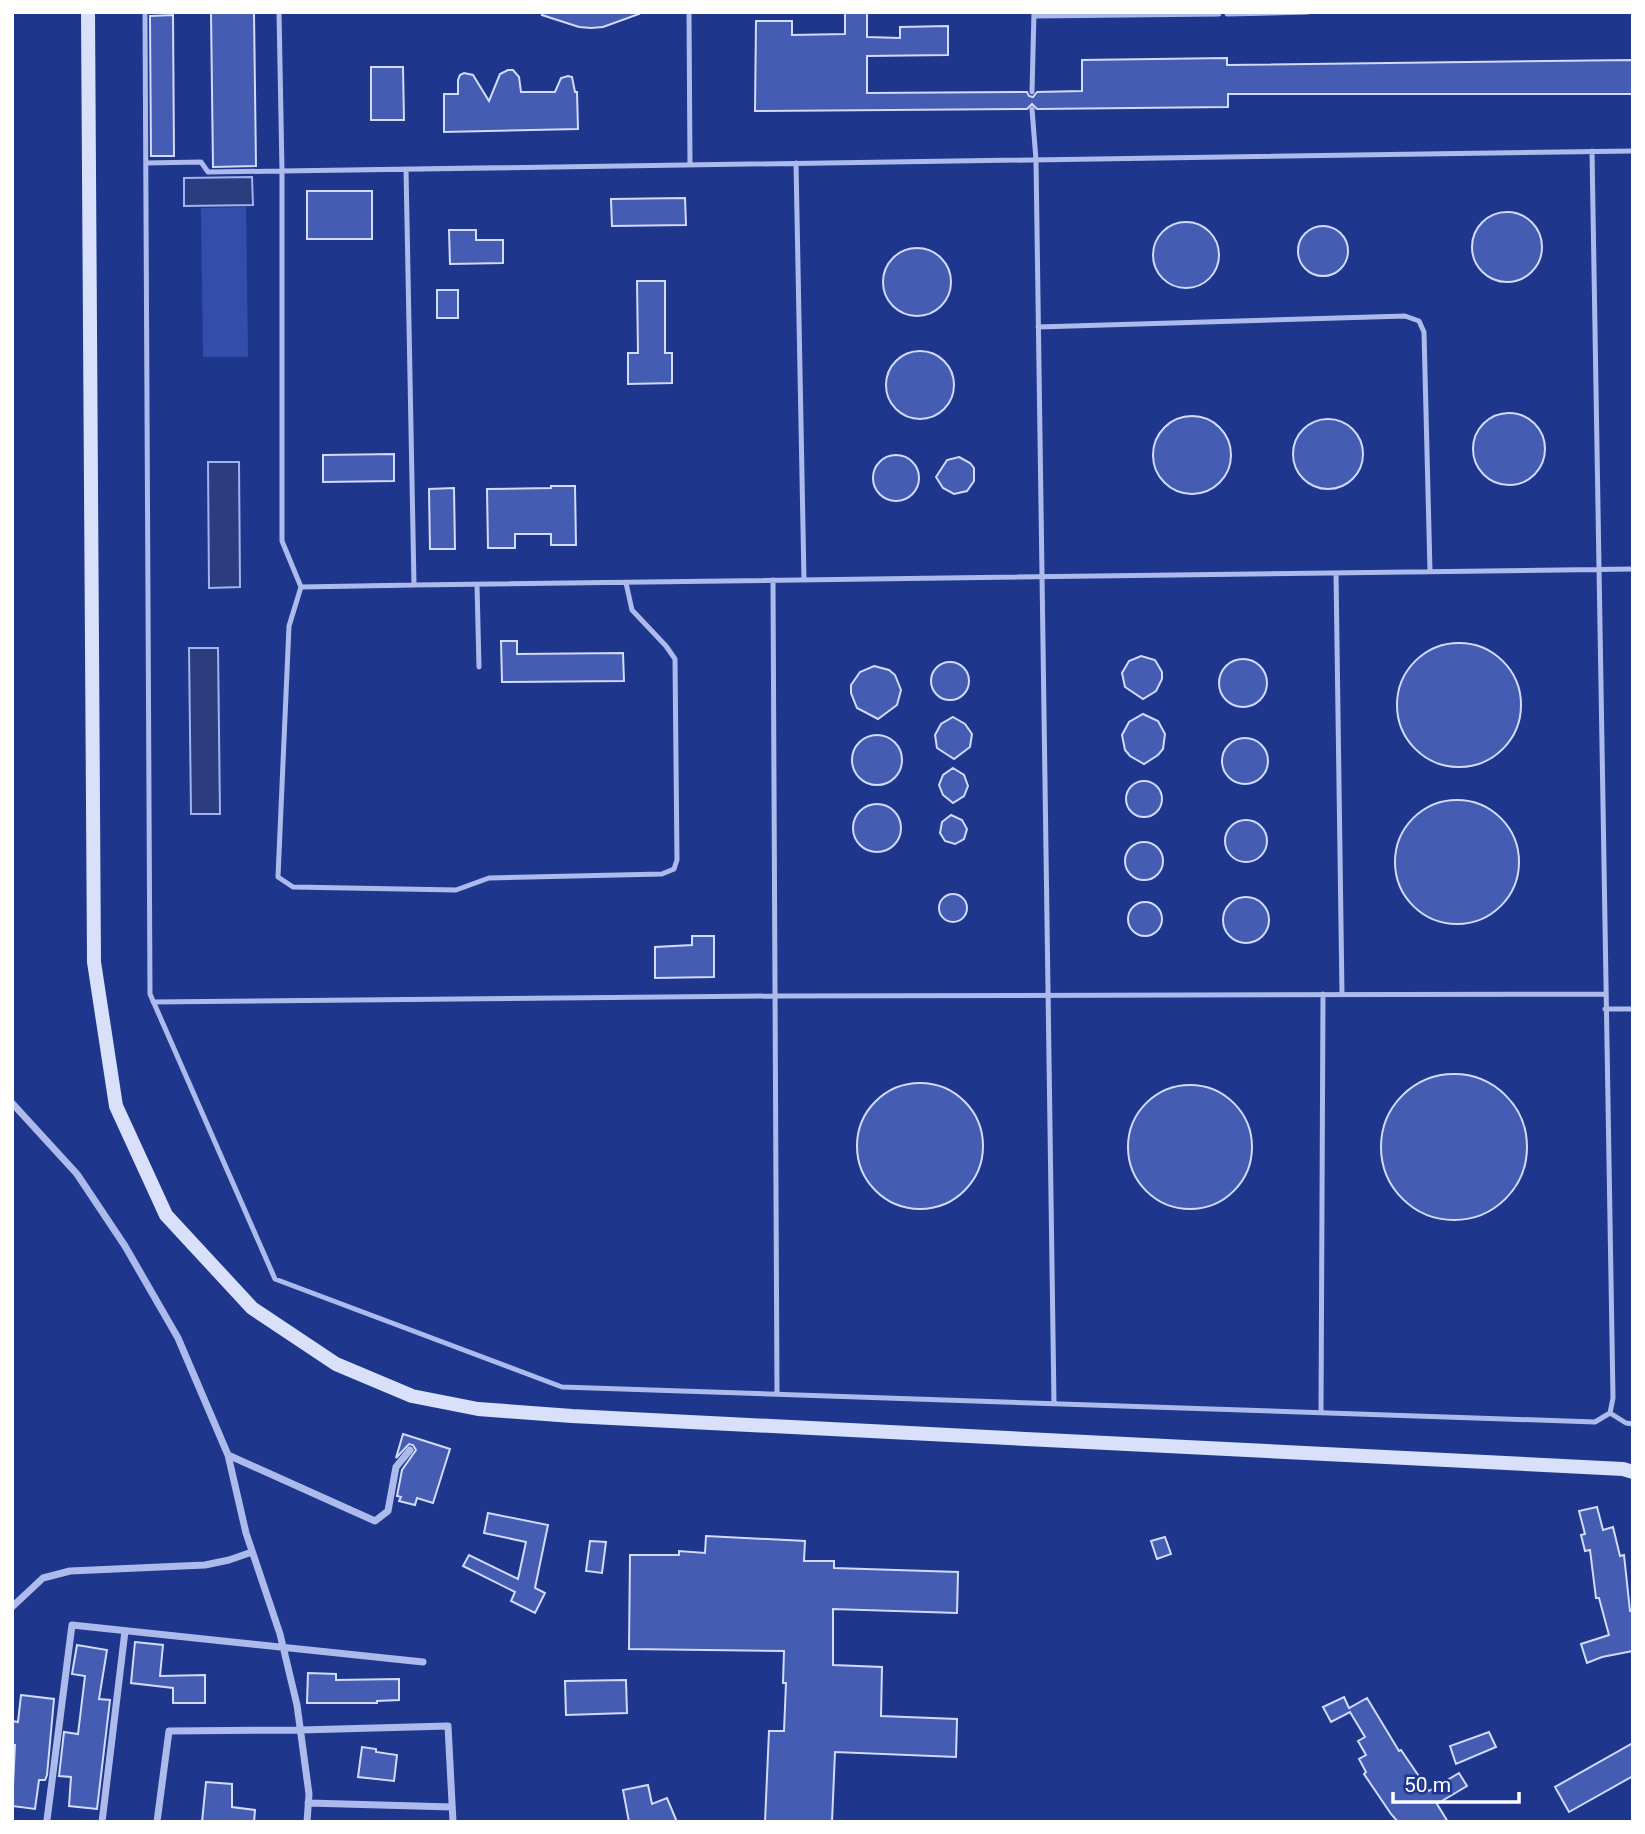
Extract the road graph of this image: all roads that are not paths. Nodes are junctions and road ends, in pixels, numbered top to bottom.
1 (88, 12) edge
2 (145, 12) edge
3 (279, 12) edge
4 (689, 12) edge
5 (1308, 12) edge
6 (1034, 14) edge
7 (1219, 14) dead end
8 (1227, 14) dead end
9 (1032, 92) dead end
10 (1032, 109) dead end
11 (1592, 151) junction
12 (1633, 151) edge
13 (1036, 160) junction
14 (146, 163) junction
15 (796, 163) junction
16 (690, 165) junction
17 (406, 169) junction
18 (282, 171) junction
19 (1038, 327) junction
20 (1598, 569) junction
21 (1633, 569) edge
22 (1430, 571) junction
23 (1336, 573) junction
24 (1042, 577) junction
25 (774, 580) junction
26 (804, 580) junction
27 (626, 583) junction
28 (414, 585) junction
29 (477, 585) junction
30 (301, 587) junction
31 (479, 667) dead end
32 (1323, 994) junction
33 (1342, 994) junction
34 (1605, 994) junction
35 (1048, 995) junction
36 (775, 996) junction
37 (153, 1002) junction
38 (1605, 1009) junction
39 (1633, 1009) edge
40 (12, 1103) edge
41 (777, 1394) junction
42 (1054, 1404) junction
43 (1321, 1413) junction
44 (1610, 1413) junction
45 (1633, 1424) edge
46 (410, 1450) dead end
47 (229, 1455) junction
48 (1633, 1472) edge
49 (252, 1552) junction
50 (12, 1607) edge
51 (125, 1630) junction
52 (284, 1649) junction
53 (423, 1662) dead end
54 (301, 1730) junction
55 (308, 1803) junction
56 (452, 1807) junction
57 (47, 1820) dead end
58 (102, 1822) edge
59 (157, 1822) edge
60 (307, 1822) edge
61 (453, 1822) edge

1 - 48 street
2 - 14 lane
3 - 18 lane
4 - 16 lane
5 - 8 lane
6 - 7 lane
6 - 9 lane
10 - 13 lane
11 - 12 lane
11 - 13 lane
11 - 20 lane
13 - 15 lane
13 - 19 lane
14 - 18 lane
14 - 37 lane
15 - 16 lane
15 - 26 lane
16 - 17 lane
17 - 18 lane
17 - 28 lane
18 - 30 lane
19 - 22 lane
19 - 24 lane
20 - 21 lane
20 - 22 lane
20 - 34 lane
22 - 23 lane
23 - 24 lane
23 - 33 lane
24 - 26 lane
24 - 35 lane
25 - 26 lane
25 - 27 lane
25 - 36 lane
27 - 29 lane
27 - 30 lane
28 - 29 lane
28 - 30 lane
29 - 31 lane
32 - 33 lane
32 - 35 lane
32 - 43 lane
33 - 34 lane
34 - 38 lane
35 - 36 lane
35 - 42 lane
36 - 37 lane
36 - 41 lane
37 - 41 lane
38 - 39 lane
38 - 44 lane
40 - 47 street
41 - 42 lane
42 - 43 lane
43 - 44 lane
44 - 45 lane
46 - 47 street
47 - 49 street
49 - 50 street
49 - 52 street
51 - 52 street
51 - 57 street
51 - 58 street
52 - 53 street
52 - 54 street
54 - 55 street
54 - 56 street
54 - 59 street
55 - 56 street
55 - 60 street
56 - 61 street

